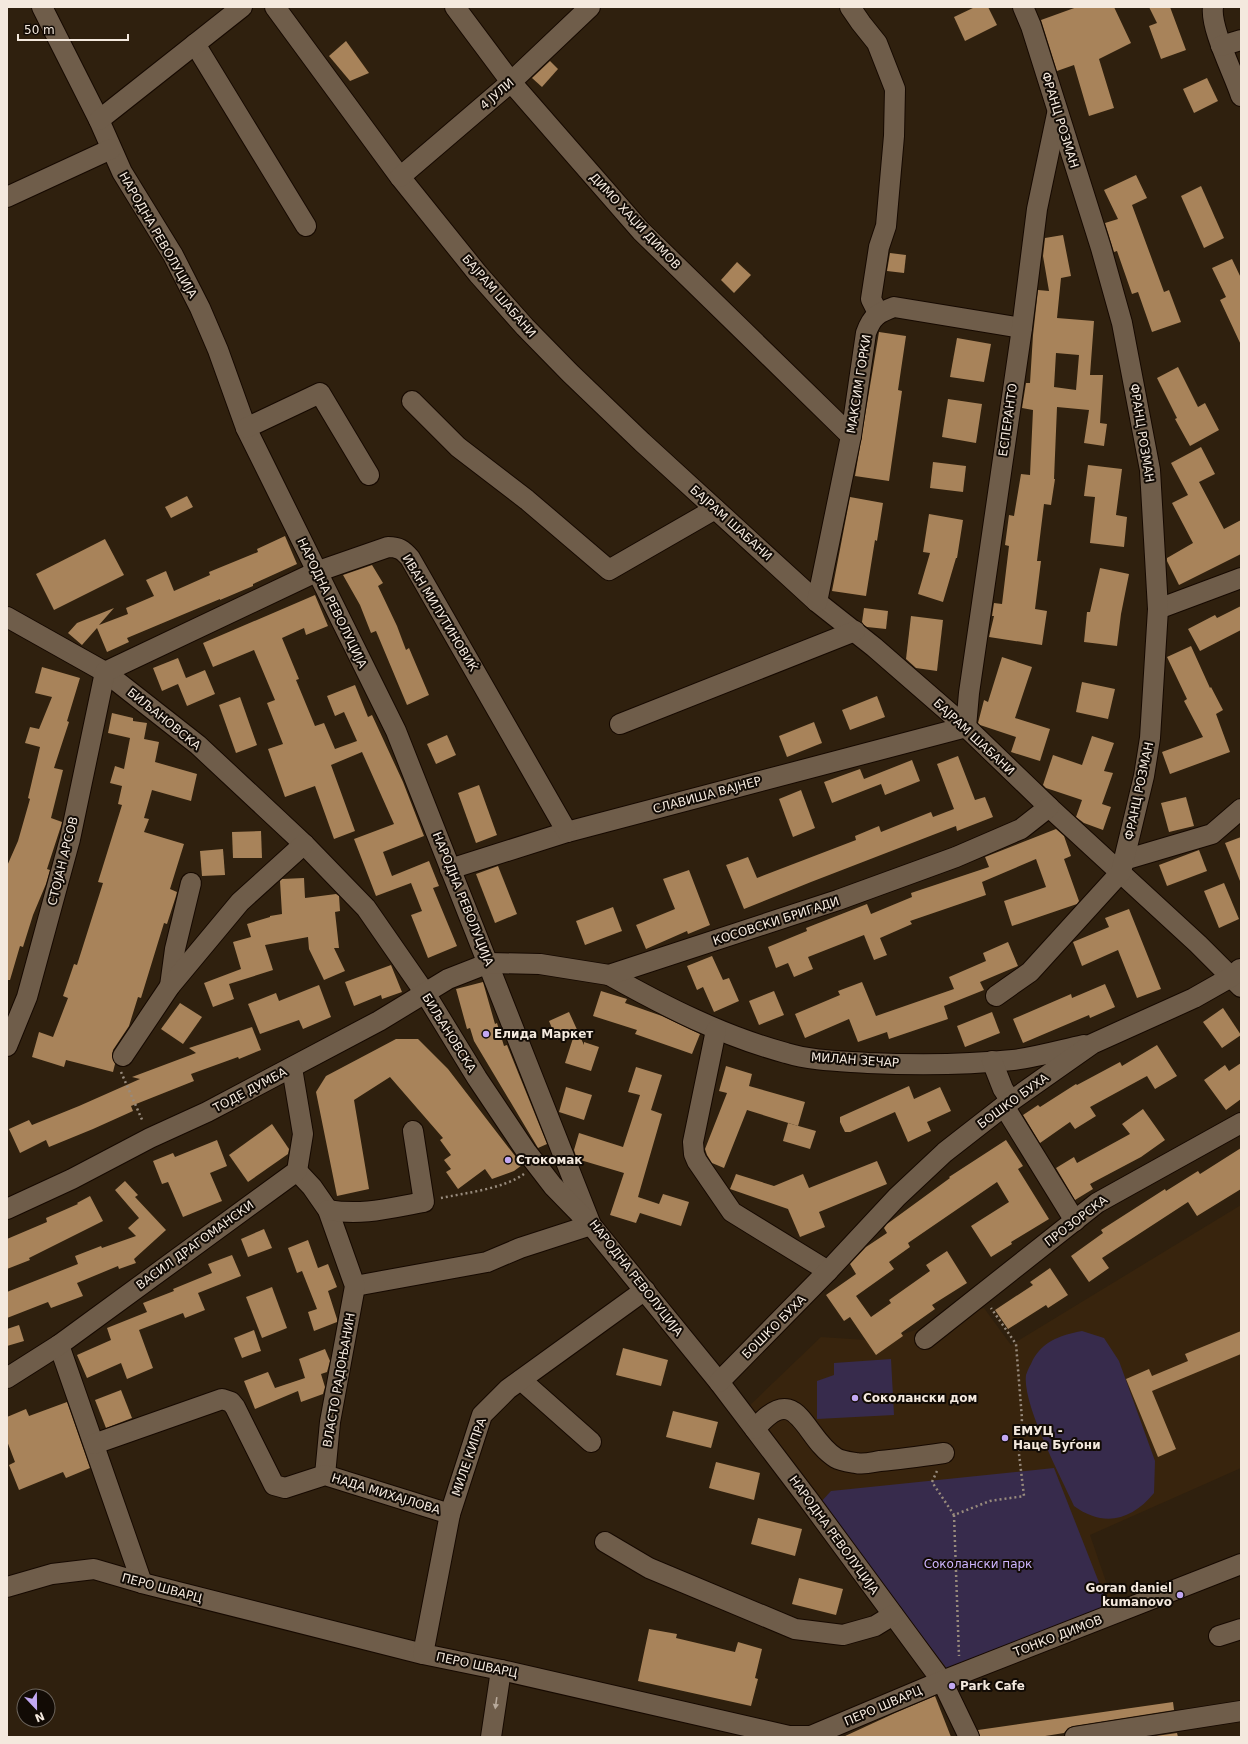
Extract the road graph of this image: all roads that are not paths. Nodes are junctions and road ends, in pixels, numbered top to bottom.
1 (42, 7) edge
2 (242, 7) edge
3 (275, 7) edge
4 (455, 7) edge
5 (590, 7) edge
6 (850, 7) edge
7 (1023, 7) edge
8 (1213, 7) edge
9 (1241, 40) edge
10 (195, 44) junction
11 (1221, 46) junction
12 (511, 82) junction
13 (1241, 96) edge
14 (1058, 113) junction
15 (99, 120) junction
16 (112, 149) junction
17 (400, 177) junction
18 (7, 197) edge
19 (306, 226) dead end
20 (878, 313) junction
21 (1022, 328) junction
22 (412, 402) dead end
23 (246, 428) junction
24 (851, 436) junction
25 (369, 475) dead end
26 (715, 509) junction
27 (316, 572) junction
28 (1241, 578) edge
29 (817, 602) junction
30 (1158, 609) junction
31 (7, 617) edge
32 (855, 631) junction
33 (105, 672) junction
34 (620, 724) dead end
35 (966, 727) junction
36 (1048, 807) junction
37 (1241, 809) edge
38 (567, 832) junction
39 (304, 844) junction
40 (1122, 866) junction
41 (450, 869) junction
42 (191, 884) dead end
43 (488, 963) junction
44 (610, 975) junction
45 (1238, 978) edge
46 (170, 986) junction
47 (425, 993) junction
48 (996, 996) dead end
49 (716, 1030) junction
50 (1092, 1044) junction
51 (7, 1046) edge
52 (123, 1056) road end
53 (992, 1062) junction
54 (292, 1068) junction
55 (1007, 1103) junction
56 (1241, 1123) edge
57 (413, 1131) dead end
58 (297, 1171) junction
59 (7, 1210) edge
60 (328, 1210) junction
61 (1075, 1221) junction
62 (592, 1225) junction
63 (828, 1271) junction
64 (355, 1286) junction
65 (645, 1290) junction
66 (925, 1339) dead end
67 (59, 1345) junction
68 (7, 1378) edge
69 (521, 1380) junction
70 (719, 1382) junction
71 (755, 1429) junction
72 (591, 1442) dead end
73 (94, 1444) junction
74 (944, 1453) road end
75 (325, 1475) junction
76 (450, 1514) junction
77 (605, 1542) dead end
78 (1241, 1564) edge
79 (142, 1583) junction
80 (7, 1587) edge
81 (893, 1615) junction
82 (1241, 1629) edge
83 (1219, 1636) dead end
84 (423, 1654) junction
85 (502, 1670) junction
86 (942, 1682) junction
87 (1241, 1711) edge
88 (811, 1736) edge
89 (491, 1737) edge
90 (969, 1737) edge
91 (1075, 1737) edge

1 - 15 street, НАРОДНА РЕВОЛУЦИЈА
2 - 10 street
3 - 17 street, БАЈРАМ ШАБАНИ
4 - 12 street, ДИМО ХАЏИ ДИМОВ
5 - 12 street, 4 ЈУЛИ
6 - 20 street
7 - 14 street, ФРАНЦ РОЗМАН
8 - 11 street
9 - 11 street
10 - 15 street
10 - 19 street
11 - 13 street
12 - 17 street, 4 ЈУЛИ
12 - 24 street, ДИМО ХАЏИ ДИМОВ
14 - 21 street, ЕСПЕРАНТО
14 - 30 street, ФРАНЦ РОЗМАН
15 - 16 street, НАРОДНА РЕВОЛУЦИЈА
16 - 18 street
16 - 23 street, НАРОДНА РЕВОЛУЦИЈА
17 - 26 street, БАЈРАМ ШАБАНИ
20 - 21 street
20 - 24 street, МАКСИМ ГОРКИ
21 - 35 street, ЕСПЕРАНТО
22 - 26 street
23 - 25 street
23 - 27 street, НАРОДНА РЕВОЛУЦИЈА
24 - 29 street, МАКСИМ ГОРКИ
26 - 29 street, БАЈРАМ ШАБАНИ
27 - 33 street, ИВАН МИЛУТИНОВИЌ
27 - 38 street, ИВАН МИЛУТИНОВИЌ
27 - 41 street, НАРОДНА РЕВОЛУЦИЈА
28 - 30 street
29 - 32 street, БАЈРАМ ШАБАНИ
30 - 40 street, ФРАНЦ РОЗМАН
31 - 33 street, БИЉАНОВСКА
32 - 34 street
32 - 35 street, БАЈРАМ ШАБАНИ
33 - 39 street, БИЉАНОВСКА
33 - 51 street, СТОЈАН АРСОВ
35 - 36 street, БАЈРАМ ШАБАНИ
35 - 38 street, СЛАВИША ВАЈНЕР
36 - 40 street, БАЈРАМ ШАБАНИ
36 - 44 street, КОСОВСКИ БРИГАДИ
37 - 40 street
38 - 41 street, СЛАВИША ВАЈНЕР
39 - 46 street
39 - 47 street, БИЉАНОВСКА
40 - 45 street, БАЈРАМ ШАБАНИ
40 - 48 street
41 - 43 street, НАРОДНА РЕВОЛУЦИЈА
42 - 46 street
43 - 44 street, КОСОВСКИ БРИГАДИ
43 - 47 street, ТОДЕ ДУМБА
43 - 62 street, НАРОДНА РЕВОЛУЦИЈА
44 - 49 street, МИЛАН ЗЕЧАР
45 - 50 street, БОШКО БУХА
46 - 52 street
47 - 54 street, ТОДЕ ДУМБА
47 - 62 street, БИЉАНОВСКА
49 - 53 street, МИЛАН ЗЕЧАР
49 - 63 street
50 - 53 street, МИЛАН ЗЕЧАР
50 - 55 street, БОШКО БУХА
53 - 55 street
54 - 58 street
54 - 59 street, ТОДЕ ДУМБА
55 - 61 street
55 - 63 street, БОШКО БУХА
56 - 61 street, ПРОЗОРСКА
57 - 60 street
58 - 60 street, ВЛАСТО РАДОЊАНИН
58 - 67 street, ВАСИЛ ДРАГОМАНСКИ
60 - 64 street, ВЛАСТО РАДОЊАНИН
61 - 66 street, ПРОЗОРСКА
62 - 64 street
62 - 65 street, НАРОДНА РЕВОЛУЦИЈА
63 - 70 street, БОШКО БУХА
64 - 75 street, ВЛАСТО РАДОЊАНИН
65 - 69 street, МИЛЕ КИПРА
65 - 70 street, НАРОДНА РЕВОЛУЦИЈА
67 - 68 street, ВАСИЛ ДРАГОМАНСКИ
67 - 73 street
69 - 72 street
69 - 76 street, МИЛЕ КИПРА
70 - 71 street, НАРОДНА РЕВОЛУЦИЈА
71 - 74 street
71 - 81 street, НАРОДНА РЕВОЛУЦИЈА
73 - 75 street, НАДА МИХАЈЛОВА
73 - 79 street
75 - 76 street, НАДА МИХАЈЛОВА
76 - 84 street, МИЛЕ КИПРА
77 - 81 street
78 - 86 street, ТОНКО ДИМОВ
79 - 80 street, ПЕРО ШВАРЦ
79 - 84 street, ПЕРО ШВАРЦ
81 - 86 street, НАРОДНА РЕВОЛУЦИЈА
82 - 83 street
84 - 85 street, ПЕРО ШВАРЦ
85 - 88 street, ПЕРО ШВАРЦ
85 -> 89 street
86 - 88 street, ПЕРО ШВАРЦ
86 - 90 street, НАРОДНА РЕВОЛУЦИЈА
87 - 91 street

